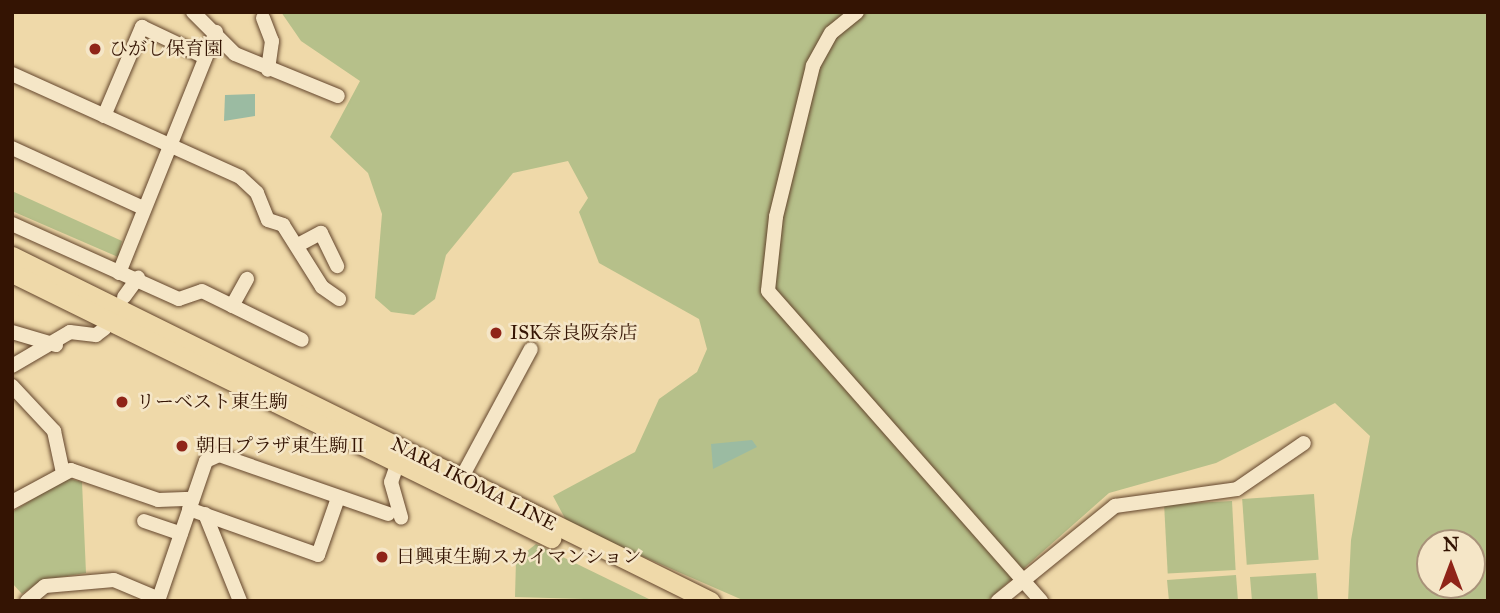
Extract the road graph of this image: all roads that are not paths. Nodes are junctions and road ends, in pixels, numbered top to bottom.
1 (193, 12) edge
2 (857, 12) edge
3 (263, 18) dead end
4 (216, 32) junction
5 (205, 57) junction
6 (268, 70) junction
7 (12, 74) edge
8 (338, 96) dead end
9 (104, 116) junction
10 (167, 145) junction
11 (12, 148) edge
12 (143, 208) junction
13 (12, 224) edge
14 (298, 245) junction
15 (12, 256) edge
16 (337, 266) dead end
17 (12, 273) edge
18 (119, 273) junction
19 (138, 278) junction
20 (247, 279) dead end
21 (124, 297) dead end
22 (338, 299) dead end
23 (232, 306) junction
24 (104, 328) dead end
25 (12, 332) edge
26 (302, 340) dead end
27 (56, 345) junction
28 (531, 349) dead end
29 (12, 366) edge
30 (12, 386) edge
31 (1304, 443) dead end
32 (398, 462) junction
33 (63, 473) junction
34 (462, 477) junction
35 (338, 498) junction
36 (12, 502) edge
37 (191, 504) junction
38 (205, 514) junction
39 (144, 521) dead end
40 (181, 534) junction
41 (1019, 579) junction
42 (702, 599) edge
43 (158, 600) edge
44 (27, 601) edge
45 (240, 601) edge
46 (998, 601) edge
47 (1041, 601) edge

1 - 4 street
2 - 41 street
3 - 6 street
4 - 5 street
4 - 6 street
5 - 9 street
5 - 10 street
6 - 8 street
7 - 9 street
9 - 10 street
10 - 12 street
10 - 14 street
11 - 12 street
12 - 18 street
13 - 18 street
14 - 16 street
14 - 22 street
15 - 34 main road, NARA IKOMA LINE
17 - 32 main road, NARA IKOMA LINE
18 - 19 street
19 - 21 street
19 - 23 street
20 - 23 street
23 - 26 street
24 - 27 street
25 - 27 street
27 - 29 street
28 - 34 street
30 - 33 street
31 - 41 street
32 - 35 street
32 - 42 main road, NARA IKOMA LINE
33 - 36 street
33 - 37 street
34 - 42 main road, NARA IKOMA LINE
35 - 37 street
35 - 38 street
37 - 38 street
37 - 40 street
38 - 45 street
39 - 40 street
40 - 43 street
41 - 46 street
41 - 47 street
43 - 44 street

